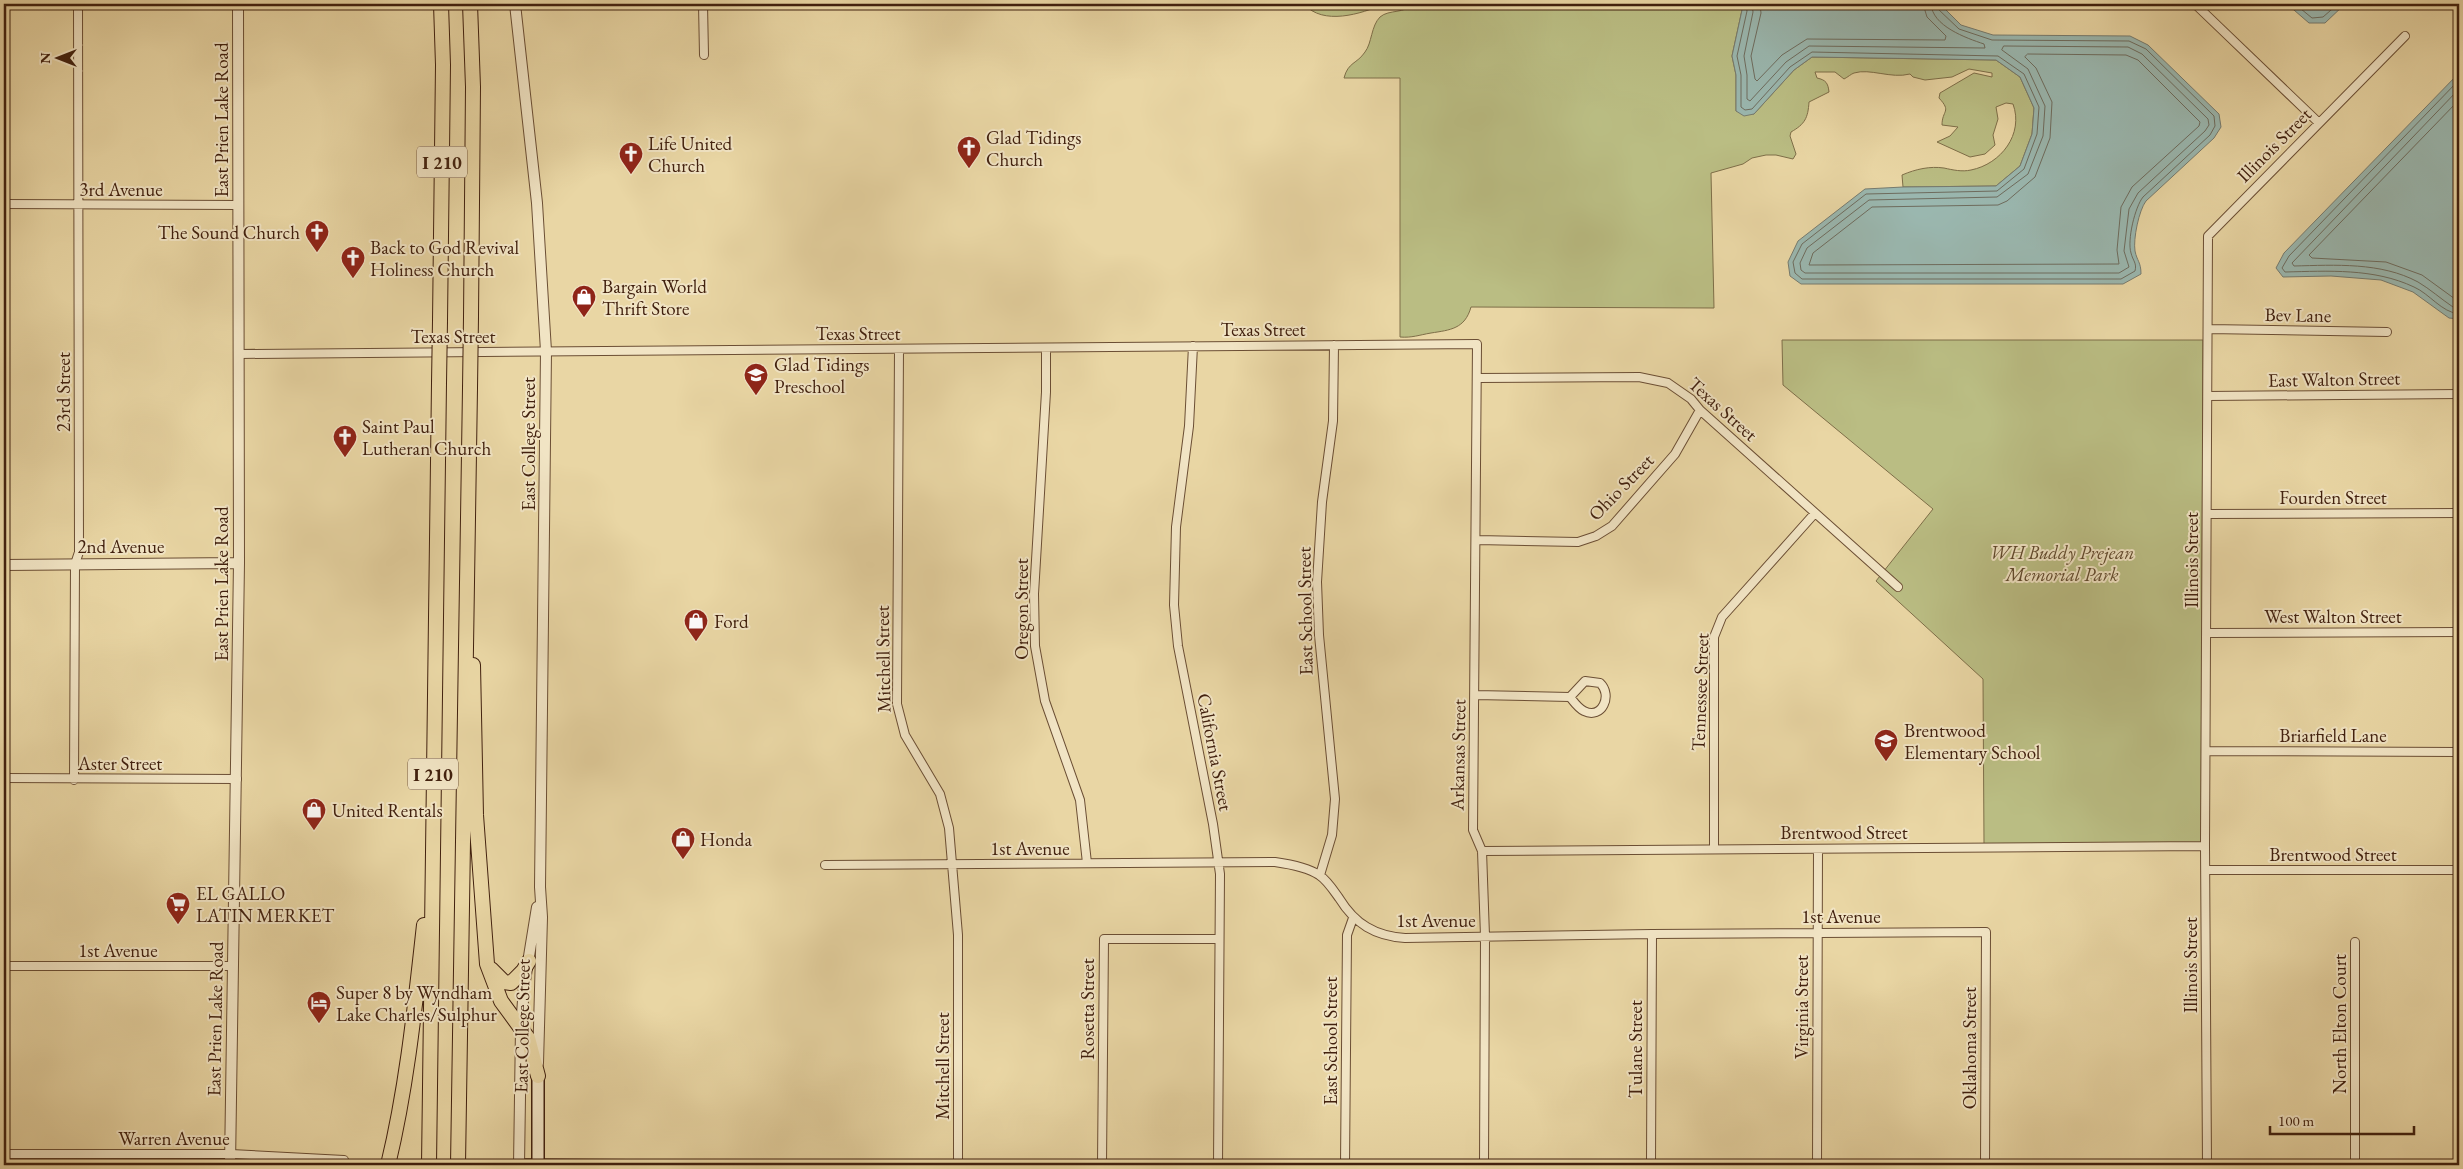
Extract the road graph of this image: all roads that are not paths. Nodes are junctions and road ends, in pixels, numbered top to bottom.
1 (78, 4) edge
2 (238, 4) edge
3 (441, 4) edge
4 (470, 4) edge
5 (515, 4) edge
6 (703, 4) edge
7 (2195, 4) edge
8 (2406, 36) dead end
9 (704, 55) dead end
10 (2319, 123) junction
11 (4, 204) edge
12 (79, 205) junction
13 (238, 205) junction
14 (2208, 329) junction
15 (2387, 332) dead end
16 (1477, 344) joint
17 (1334, 345) junction
18 (1193, 346) junction
19 (1046, 348) junction
20 (899, 349) junction
21 (546, 351) junction
22 (240, 354) junction
23 (1477, 378) junction
24 (2459, 394) edge
25 (2208, 396) junction
26 (1700, 410) junction
27 (1815, 513) junction
28 (2459, 513) edge
29 (2207, 514) junction
30 (1477, 540) junction
31 (239, 563) junction
32 (75, 564) junction
33 (4, 565) edge
34 (1898, 587) dead end
35 (465, 593) junction
36 (2459, 632) edge
37 (2207, 633) junction
38 (1475, 695) junction
39 (1570, 697) junction
40 (2206, 752) junction
41 (2459, 752) edge
42 (4, 778) edge
43 (237, 779) junction
44 (74, 780) junction
45 (432, 842) junction
46 (2205, 846) junction
47 (1714, 849) junction
48 (1818, 849) junction
49 (1482, 851) junction
50 (1219, 862) junction
51 (953, 864) junction
52 (1087, 864) junction
53 (825, 865) dead end
54 (2206, 870) junction
55 (2459, 870) edge
56 (1320, 875) junction
57 (540, 887) junction
58 (1353, 918) junction
59 (1818, 932) junction
60 (1986, 932) joint
61 (1652, 934) junction
62 (1485, 936) junction
63 (1220, 938) junction
64 (2355, 942) dead end
65 (529, 961) junction
66 (487, 964) junction
67 (4, 966) edge
68 (232, 966) junction
69 (521, 1028) junction
70 (538, 1076) junction
71 (4, 1154) edge
72 (230, 1154) junction
73 (344, 1160) dead end
74 (519, 1164) edge
75 (538, 1164) edge
76 (230, 1165) edge
77 (388, 1165) edge
78 (429, 1165) edge
79 (458, 1165) edge
80 (737, 1165) edge
81 (958, 1165) edge
82 (1102, 1165) edge
83 (1218, 1165) edge
84 (1346, 1165) edge
85 (1484, 1165) edge
86 (1651, 1165) edge
87 (1817, 1165) edge
88 (1985, 1165) edge
89 (2207, 1165) edge
90 (2355, 1165) edge

1 - 12 street, 23rd Street
2 - 13 street, East Prien Lake Road
3 - 45 highway, I 210, bridge
4 - 35 highway, I 210, bridge
5 - 21 street, East College Street
6 - 9 street
7 - 10 street
8 - 10 street, Illinois Street
10 - 14 street, Illinois Street
11 - 12 street, 3rd Avenue
12 - 13 street, 3rd Avenue
12 - 32 street, 23rd Street
13 - 22 street, East Prien Lake Road
14 - 15 street, Bev Lane
14 - 25 street, Illinois Street
16 - 17 street, Texas Street
16 - 23 street, Arkansas Street
17 - 18 street, Texas Street
17 - 56 street, East School Street
18 - 19 street, Texas Street
18 - 50 street, California Street
19 - 20 street, Texas Street
19 - 52 street, Oregon Street
20 - 21 street, Texas Street
20 - 51 street, Mitchell Street
21 - 22 street, Texas Street
21 - 57 street, East College Street
22 - 31 street, East Prien Lake Road
23 - 26 street, Texas Street
23 - 30 street, Arkansas Street
24 - 25 street, East Walton Street
25 - 29 street, Illinois Street
26 - 27 street, Texas Street
26 - 30 street, Ohio Street
27 - 34 street, Texas Street
27 - 47 street, Tennessee Street
28 - 29 street, Fourden Street
29 - 37 street, Illinois Street
30 - 38 street, Arkansas Street
31 - 32 street, 2nd Avenue
31 - 43 street, East Prien Lake Road
32 - 33 street, 2nd Avenue
32 - 44 street, 23rd Street
35 - 66 highway
35 - 79 highway, I 210
36 - 37 street, West Walton Street
37 - 40 street, Illinois Street
38 - 39 street
38 - 49 street, Arkansas Street
39 - 39 street
40 - 41 street, Briarfield Lane
40 - 46 street, Illinois Street
42 - 44 street, Aster Street
43 - 44 street, Aster Street
43 - 68 street, East Prien Lake Road
45 - 77 highway
45 - 78 highway, I 210
46 - 48 street, Brentwood Street
46 - 54 street, Illinois Street
47 - 48 street, Brentwood Street
47 - 49 street, Brentwood Street
48 - 59 street, Virginia Street
49 - 62 street, Arkansas Street
50 - 52 street, 1st Avenue
50 - 56 street, 1st Avenue
50 - 63 street, California Street
51 - 52 street, 1st Avenue
51 - 53 street, 1st Avenue
51 - 81 street, Mitchell Street
54 - 55 street, Brentwood Street
54 - 89 street, Illinois Street
56 - 58 street, 1st Avenue
57 - 65 street, East College Street
57 - 70 street, East College Street
58 - 62 street, 1st Avenue
58 - 84 street, East School Street
59 - 60 street, 1st Avenue
59 - 61 street, 1st Avenue
59 - 87 street, Virginia Street
60 - 88 street, Oklahoma Street
61 - 62 street, 1st Avenue
61 - 86 street, Tulane Street
62 - 85 street, Arkansas Street
63 - 82 street, Rosetta Street
63 - 83 street, California Street
64 - 90 street, North Elton Court
65 - 66 highway
65 - 69 street, East College Street
66 - 69 highway
67 - 68 street, 1st Avenue
68 - 72 street, East Prien Lake Road
69 - 70 highway
69 - 74 street, East College Street
70 - 75 main road, East College Street
71 - 72 street, Warren Avenue
72 - 73 street, Warren Avenue
72 - 76 street, East Prien Lake Road
74 - 75 street
75 - 80 street

